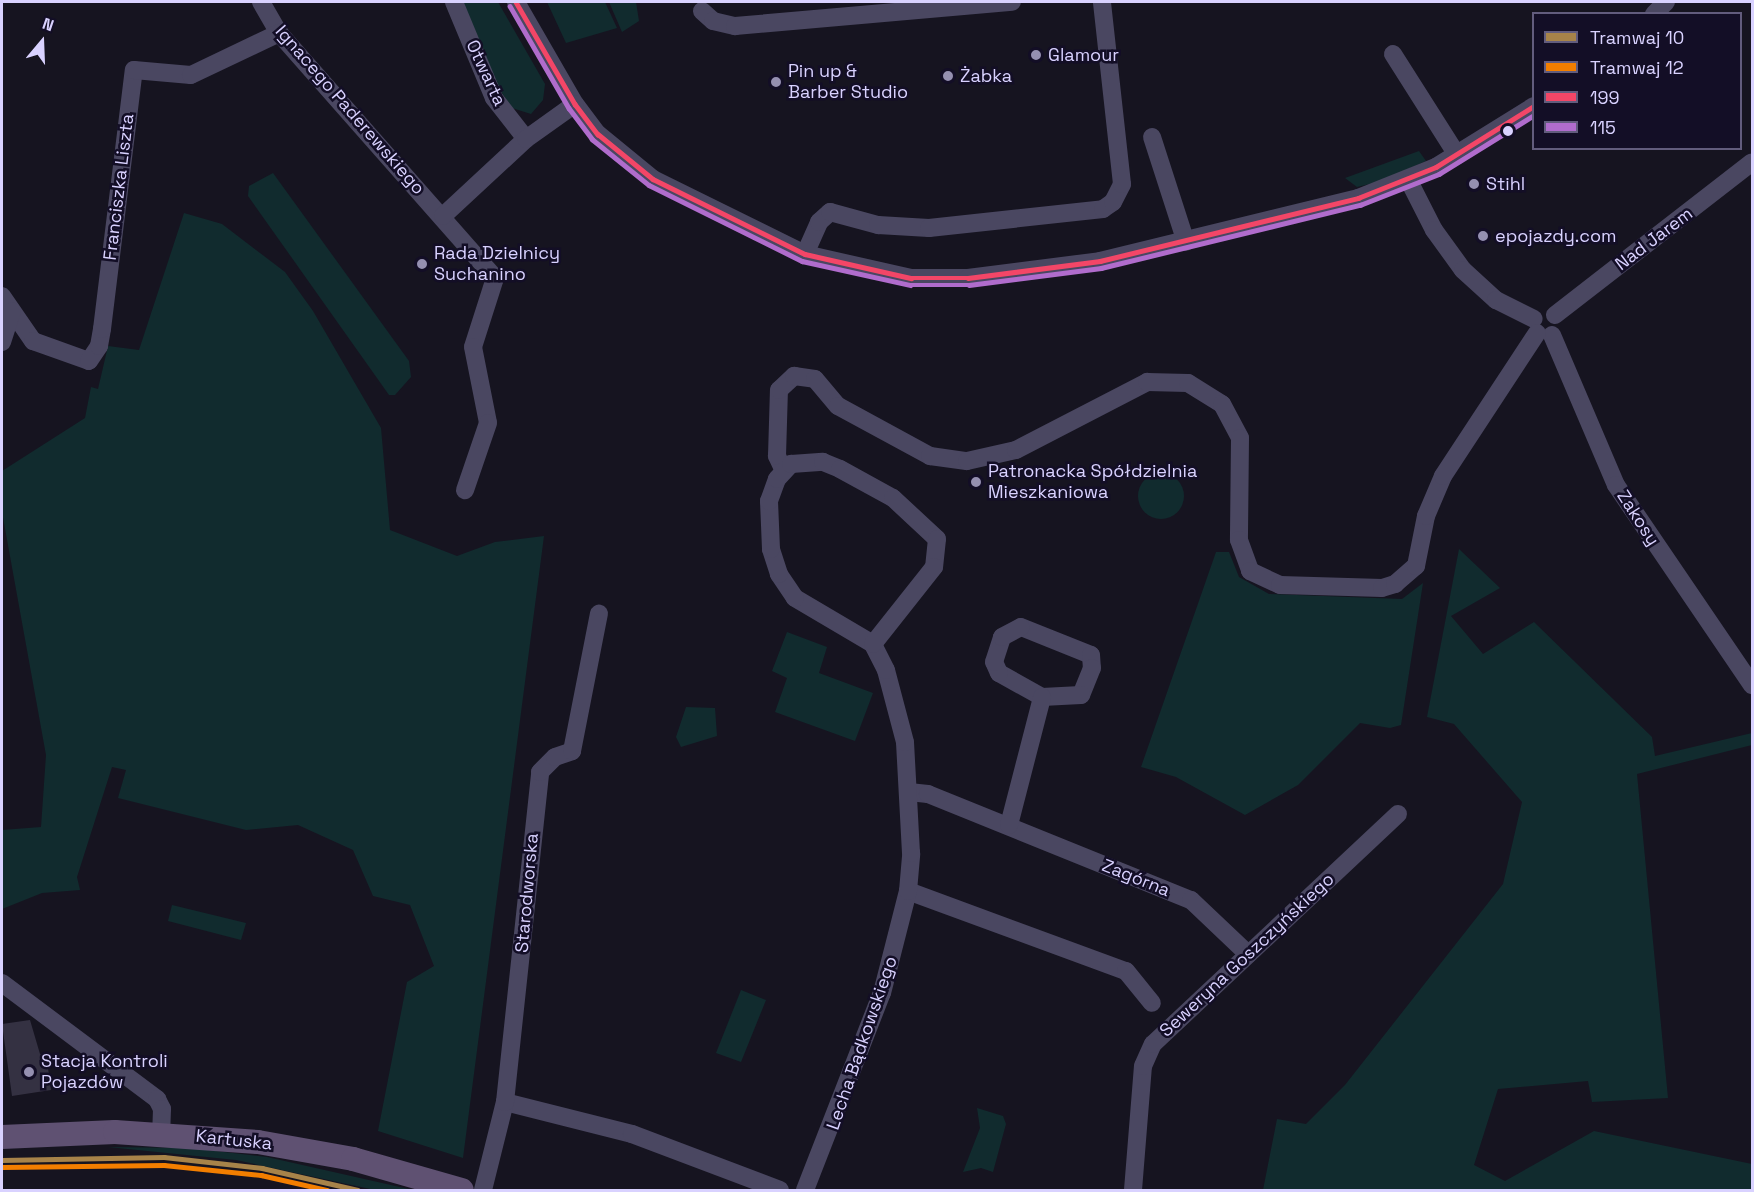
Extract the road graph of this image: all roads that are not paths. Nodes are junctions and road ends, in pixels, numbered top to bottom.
1 (261, 2) edge
2 (454, 2) edge
3 (516, 2) edge
4 (1012, 2) edge
5 (1102, 2) edge
6 (828, 9) edge
7 (702, 11) dead end
8 (279, 33) junction
9 (1393, 54) dead end
10 (575, 104) junction
11 (1532, 107) edge
12 (1152, 137) dead end
13 (526, 140) junction
14 (1457, 155) junction
15 (1752, 162) edge
16 (1409, 181) junction
17 (443, 216) junction
18 (1186, 242) junction
19 (806, 254) junction
20 (2, 296) edge
21 (12, 312) junction
22 (1541, 329) junction
23 (2, 342) edge
24 (784, 471) junction
25 (465, 490) dead end
26 (599, 614) dead end
27 (873, 644) junction
28 (1752, 685) edge
29 (1042, 697) junction
30 (909, 792) junction
31 (1398, 814) dead end
32 (1009, 825) junction
33 (908, 891) junction
34 (1248, 954) junction
35 (2, 983) edge
36 (1152, 1003) dead end
37 (505, 1102) junction
38 (161, 1132) junction
39 (2, 1137) edge
40 (462, 1191) edge
41 (483, 1191) edge
42 (780, 1191) edge
43 (805, 1191) edge
44 (1133, 1191) edge

1 - 8 street, Ignacego Paderewskiego
2 - 13 street, Otwarta
3 - 10 street
4 - 6 street
5 - 19 street
6 - 7 street
8 - 17 street, Ignacego Paderewskiego
8 - 21 street, Franciszka Liszta
9 - 14 street
10 - 13 street
10 - 19 street
11 - 14 street
12 - 18 street
13 - 17 street
14 - 16 street
15 - 22 street, Nad Jarem
16 - 18 street
16 - 22 street
17 - 25 street, Ignacego Paderewskiego
18 - 19 street
20 - 21 street, Franciszka Liszta
21 - 23 street
22 - 24 street
22 - 28 street, Zakosy
24 - 27 street
24 - 27 street
26 - 37 street, Starodworska
27 - 30 street, Lecha Bądkowskiego
29 - 29 street
29 - 32 street
30 - 32 street, Zagórna
30 - 33 street, Lecha Bądkowskiego
31 - 34 street, Seweryna Goszczyńskiego
32 - 34 street, Zagórna
33 - 36 street
33 - 43 street, Lecha Bądkowskiego
34 - 44 street, Seweryna Goszczyńskiego
35 - 38 street
37 - 41 street, Starodworska
37 - 42 street
38 - 39 main road, Kartuska
38 - 40 main road, Kartuska

